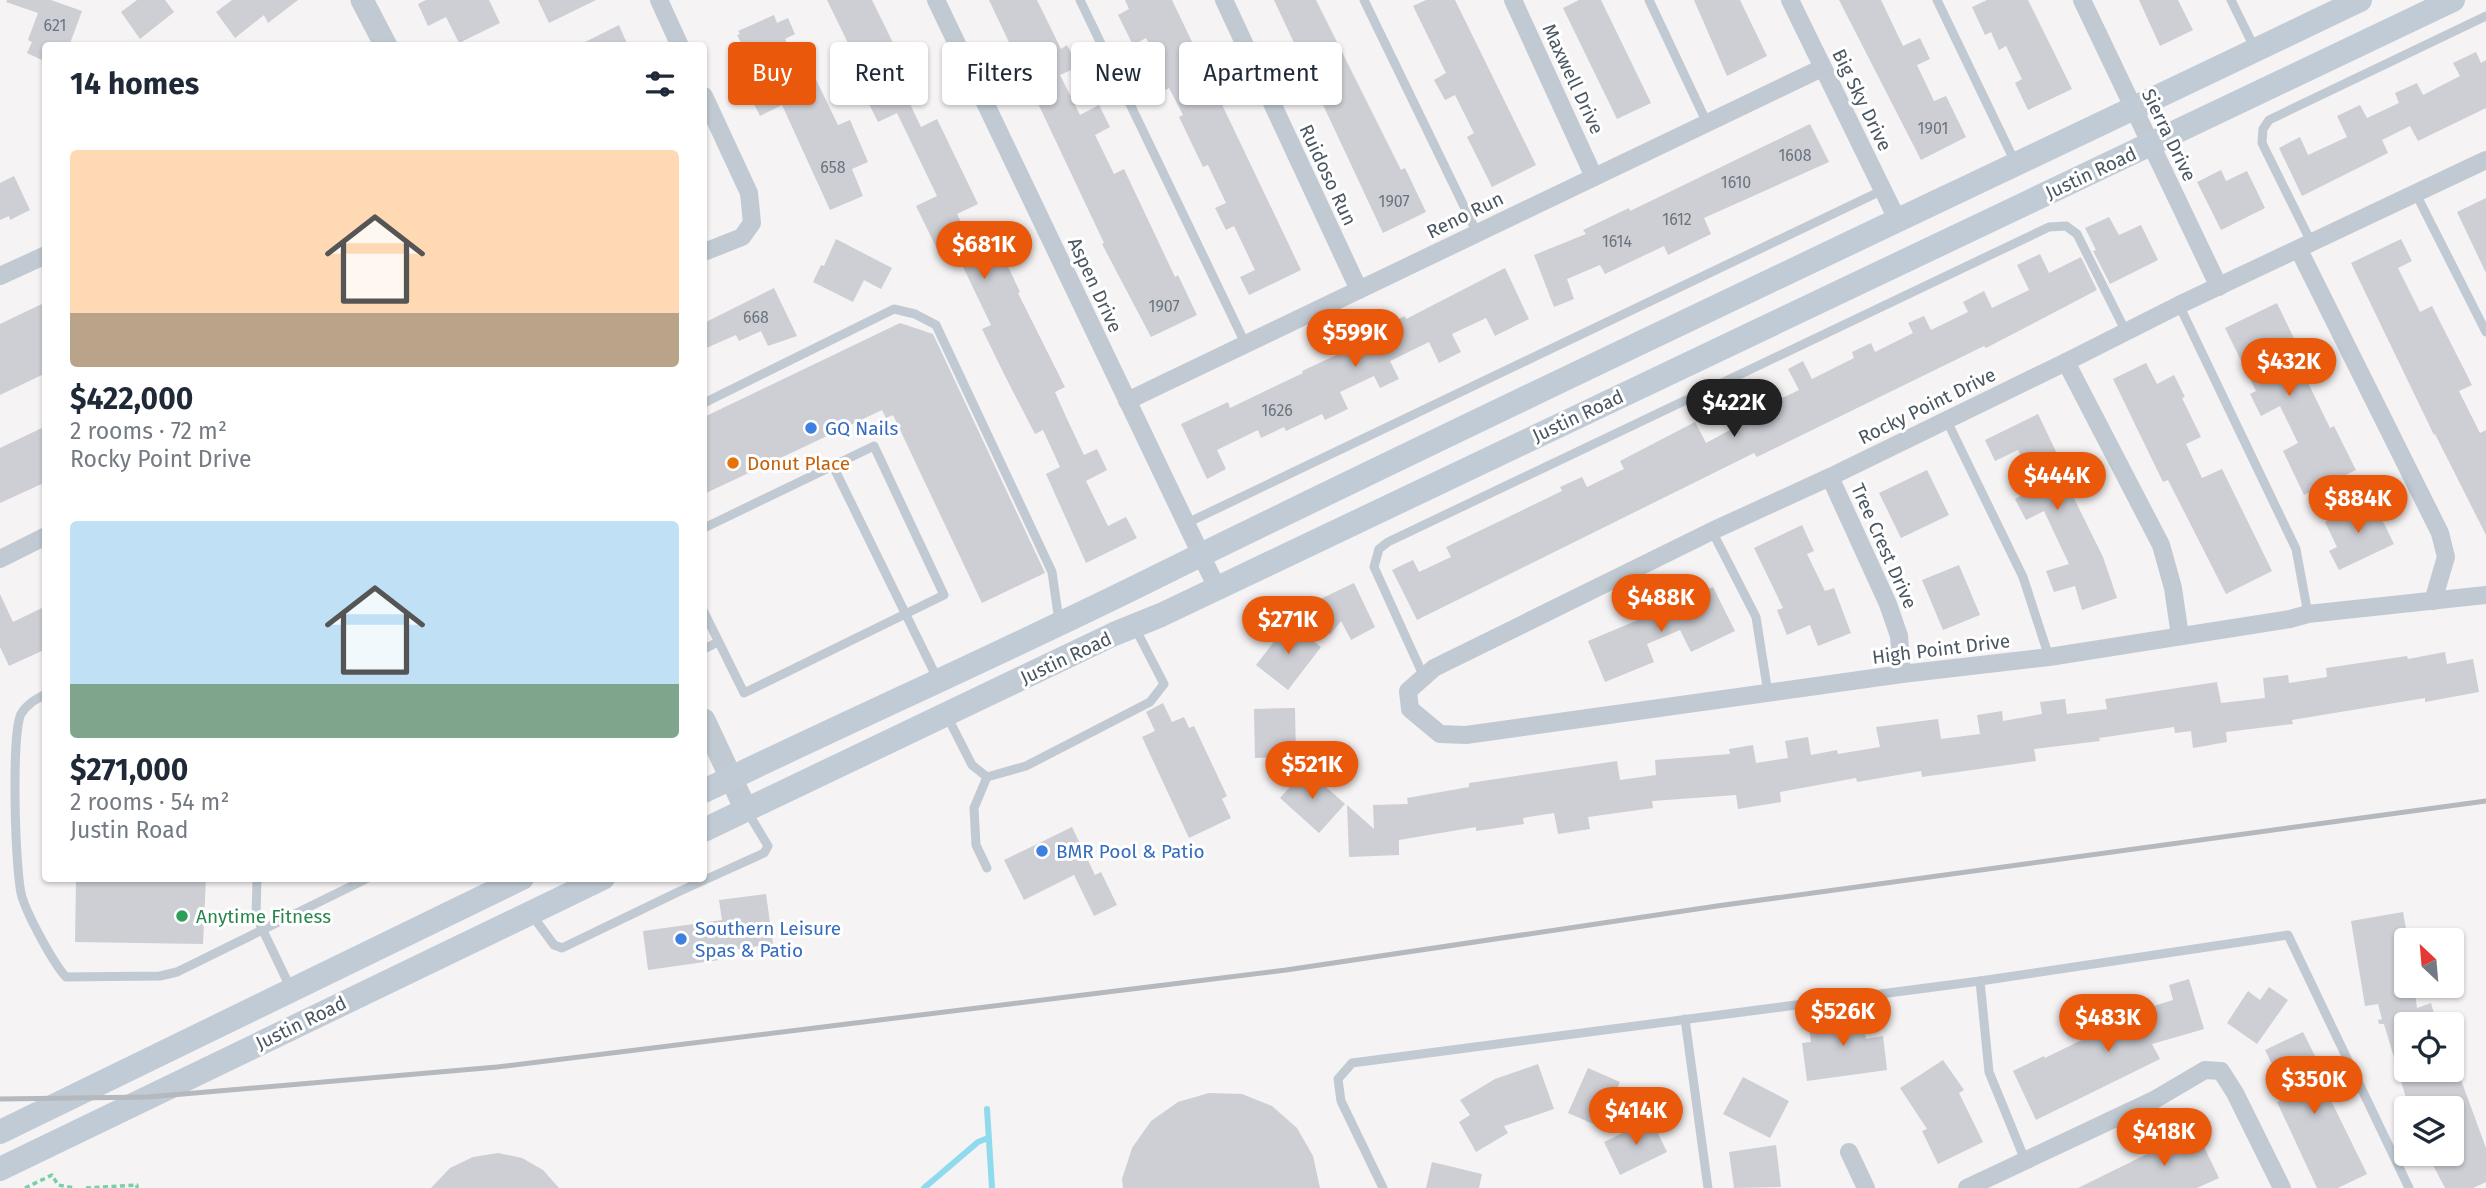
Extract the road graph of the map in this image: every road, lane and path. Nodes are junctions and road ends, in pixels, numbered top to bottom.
1 (362, 0) edge
2 (659, 0) edge
3 (936, 0) edge
4 (1080, 0) edge
5 (1224, 0) edge
6 (1364, 0) edge
7 (1513, 0) edge
8 (1649, 0) edge
9 (1790, 0) edge
10 (1937, 0) edge
11 (2082, 0) edge
12 (2231, 0) edge
13 (2360, 0) edge
14 (2452, 0) edge
15 (2486, 16) edge
16 (384, 42) edge
17 (678, 42) edge
18 (2255, 50) junction
19 (1822, 68) junction
20 (707, 102) edge
21 (2133, 110) junction
22 (1707, 123) junction
23 (2150, 145) junction
24 (2486, 160) edge
25 (2015, 164) junction
26 (1594, 177) junction
27 (1883, 190) junction
28 (2416, 194) junction
29 (1897, 219) junction
30 (1477, 233) junction
31 (2305, 247) junction
32 (707, 251) edge
33 (42, 257) edge
34 (0, 276) edge
35 (2219, 287) junction
36 (1359, 290) junction
37 (2179, 305) junction
38 (2126, 332) junction
39 (2486, 332) edge
40 (1246, 345) junction
41 (2066, 362) junction
42 (1127, 401) junction
43 (707, 402) edge
44 (1946, 419) junction
45 (833, 466) junction
46 (1830, 477) junction
47 (1185, 524) junction
48 (707, 527) edge
49 (1712, 531) junction
50 (42, 539) edge
51 (1201, 554) junction
52 (0, 559) edge
53 (1217, 587) junction
54 (2486, 595) edge
55 (2433, 601) junction
56 (905, 614) junction
57 (2308, 614) junction
58 (707, 618) edge
59 (1059, 623) junction
60 (1135, 626) junction
61 (2180, 636) junction
62 (718, 642) junction
63 (707, 648) edge
64 (2049, 657) junction
65 (1902, 674) junction
66 (1424, 677) junction
67 (937, 680) junction
68 (1768, 693) junction
69 (42, 696) edge
70 (946, 714) junction
71 (707, 726) edge
72 (988, 777) junction
73 (731, 778) junction
74 (707, 790) edge
75 (746, 810) junction
76 (707, 829) edge
77 (987, 869) dead end
78 (707, 879) edge
79 (257, 882) edge
80 (360, 882) edge
81 (513, 882) edge
82 (595, 882) edge
83 (699, 882) edge
84 (531, 913) junction
85 (263, 930) junction
86 (1980, 981) junction
87 (291, 990) junction
88 (1685, 1019) junction
89 (0, 1132) edge
90 (1849, 1152) dead end
91 (2025, 1160) junction
92 (0, 1168) edge
93 (25, 1188) edge
94 (75, 1188) edge
95 (86, 1188) edge
96 (137, 1188) edge
97 (1383, 1188) edge
98 (1708, 1188) edge
99 (1866, 1188) edge
100 (1967, 1188) edge
101 (2282, 1188) edge
102 (2409, 1188) edge

1 - 16 street
2 - 17 street
3 - 42 street, Aspen Drive
4 - 40 lane
5 - 36 street, Ruidoso Run
6 - 30 lane
7 - 26 street, Maxwell Drive
8 - 22 lane
9 - 19 street, Big Sky Drive
10 - 25 lane
11 - 21 street, Sierra Drive
12 - 18 lane
13 - 18 main road, Justin Road
14 - 23 main road, Justin Road
15 - 31 lane
18 - 21 main road, Justin Road
19 - 22 street, Reno Run
19 - 27 street, Big Sky Drive
20 - 32 street
21 - 23 street, Sierra Drive
21 - 25 main road, Justin Road
22 - 26 street, Reno Run
23 - 35 street, Sierra Drive
23 - 53 main road, Justin Road
24 - 28 street, Rocky Point Drive
25 - 29 main road, Justin Road
26 - 30 street, Reno Run
27 - 29 street, Big Sky Drive
27 - 47 lane
28 - 31 street, Rocky Point Drive
28 - 39 lane
29 - 51 main road, Justin Road
30 - 36 street, Reno Run
31 - 35 street, Rocky Point Drive
31 - 55 street
33 - 34 street
35 - 37 street, Rocky Point Drive
36 - 40 street, Reno Run
37 - 38 street, Rocky Point Drive
37 - 57 lane
38 - 41 street, Rocky Point Drive
38 - 66 lane
40 - 42 street, Reno Run
41 - 44 street, Rocky Point Drive
41 - 61 street
42 - 47 street, Aspen Drive
43 - 59 lane
44 - 46 street, Rocky Point Drive
44 - 64 lane
45 - 48 lane
45 - 56 lane
45 - 56 lane
46 - 49 street, Rocky Point Drive
46 - 65 street, Tree Crest Drive
47 - 51 street, Aspen Drive
49 - 66 street, Rocky Point Drive
49 - 68 lane
50 - 52 street
51 - 53 street, Aspen Drive
51 - 59 main road, Justin Road
53 - 60 main road, Justin Road
54 - 55 street, High Point Drive
55 - 57 street, High Point Drive
56 - 62 lane
56 - 67 lane
57 - 61 street, High Point Drive
58 - 62 lane
59 - 67 main road, Justin Road
59 - 70 main road
60 - 70 main road, Justin Road
60 - 72 lane
61 - 64 street, High Point Drive
62 - 63 lane
64 - 65 street, High Point Drive
65 - 68 street, High Point Drive
66 - 68 street, High Point Drive
67 - 73 main road, Justin Road
69 - 85 lane
70 - 72 lane
70 - 75 main road, Justin Road
71 - 73 street
72 - 77 lane
73 - 74 main road, Justin Road
73 - 75 street
75 - 76 main road, Justin Road
75 - 78 lane
79 - 85 lane
80 - 85 lane
81 - 87 main road, Justin Road
82 - 84 main road, Justin Road
83 - 84 lane
84 - 92 main road, Justin Road
85 - 87 lane
86 - 88 lane
86 - 91 lane
86 - 102 lane
87 - 89 main road, Justin Road
88 - 97 lane
88 - 98 lane
90 - 99 street
91 - 100 street
91 - 101 street
93 - 94 path
95 - 96 path

